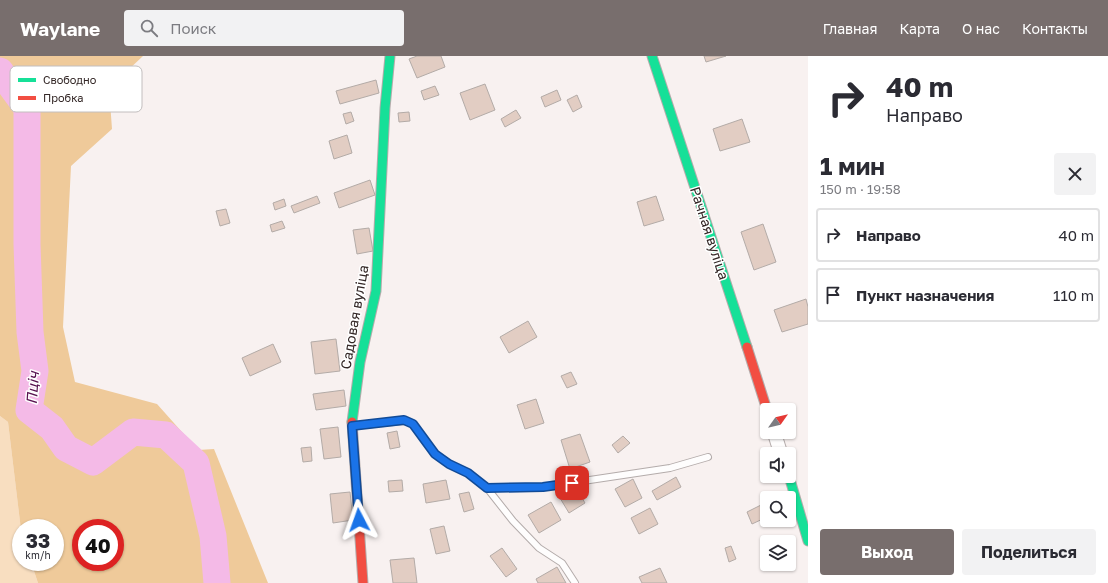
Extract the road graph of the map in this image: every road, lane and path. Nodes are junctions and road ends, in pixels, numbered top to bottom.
1 (390, 56) edge
2 (652, 56) edge
3 (765, 403) edge
4 (352, 426) junction
5 (708, 457) dead end
6 (790, 483) edge
7 (487, 488) junction
8 (808, 541) edge
9 (363, 583) edge
10 (575, 583) edge

1 - 4 street, Садовая вуліца
2 - 3 street, Рачная вуліца
4 - 7 lane
4 - 9 street, Садовая вуліца
5 - 7 lane
6 - 8 street
7 - 10 lane

